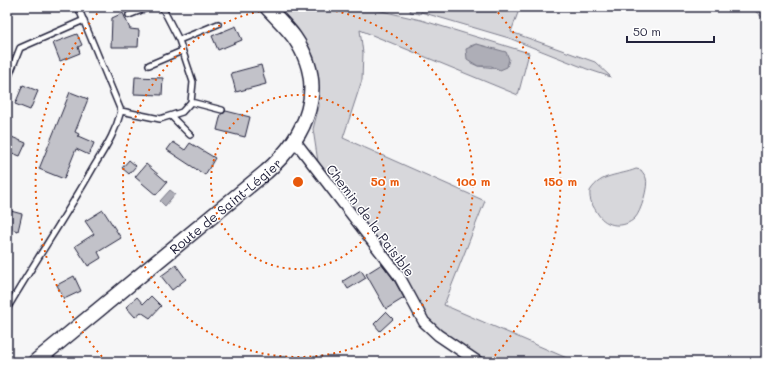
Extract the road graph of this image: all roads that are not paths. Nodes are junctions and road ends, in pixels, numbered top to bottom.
1 (78, 7) edge
2 (149, 7) edge
3 (162, 7) edge
4 (267, 7) edge
5 (129, 15) dead end
6 (84, 20) junction
7 (218, 24) dead end
8 (179, 40) junction
9 (182, 51) junction
10 (149, 65) dead end
11 (7, 81) edge
12 (192, 102) junction
13 (222, 110) dead end
14 (121, 111) junction
15 (172, 116) junction
16 (190, 136) dead end
17 (295, 140) junction
18 (7, 309) edge
19 (35, 362) edge
20 (478, 362) edge

1 - 6 lane
2 - 5 lane
3 - 8 lane
4 - 17 main road, Route de Saint-Légier
6 - 11 lane
6 - 14 lane
7 - 8 lane
8 - 9 lane
9 - 10 lane
9 - 12 lane
12 - 13 lane
12 - 15 lane
14 - 15 lane
14 - 18 lane
15 - 16 lane
17 - 19 main road, Route de Saint-Légier
17 - 20 street, Chemin de la Paisible

